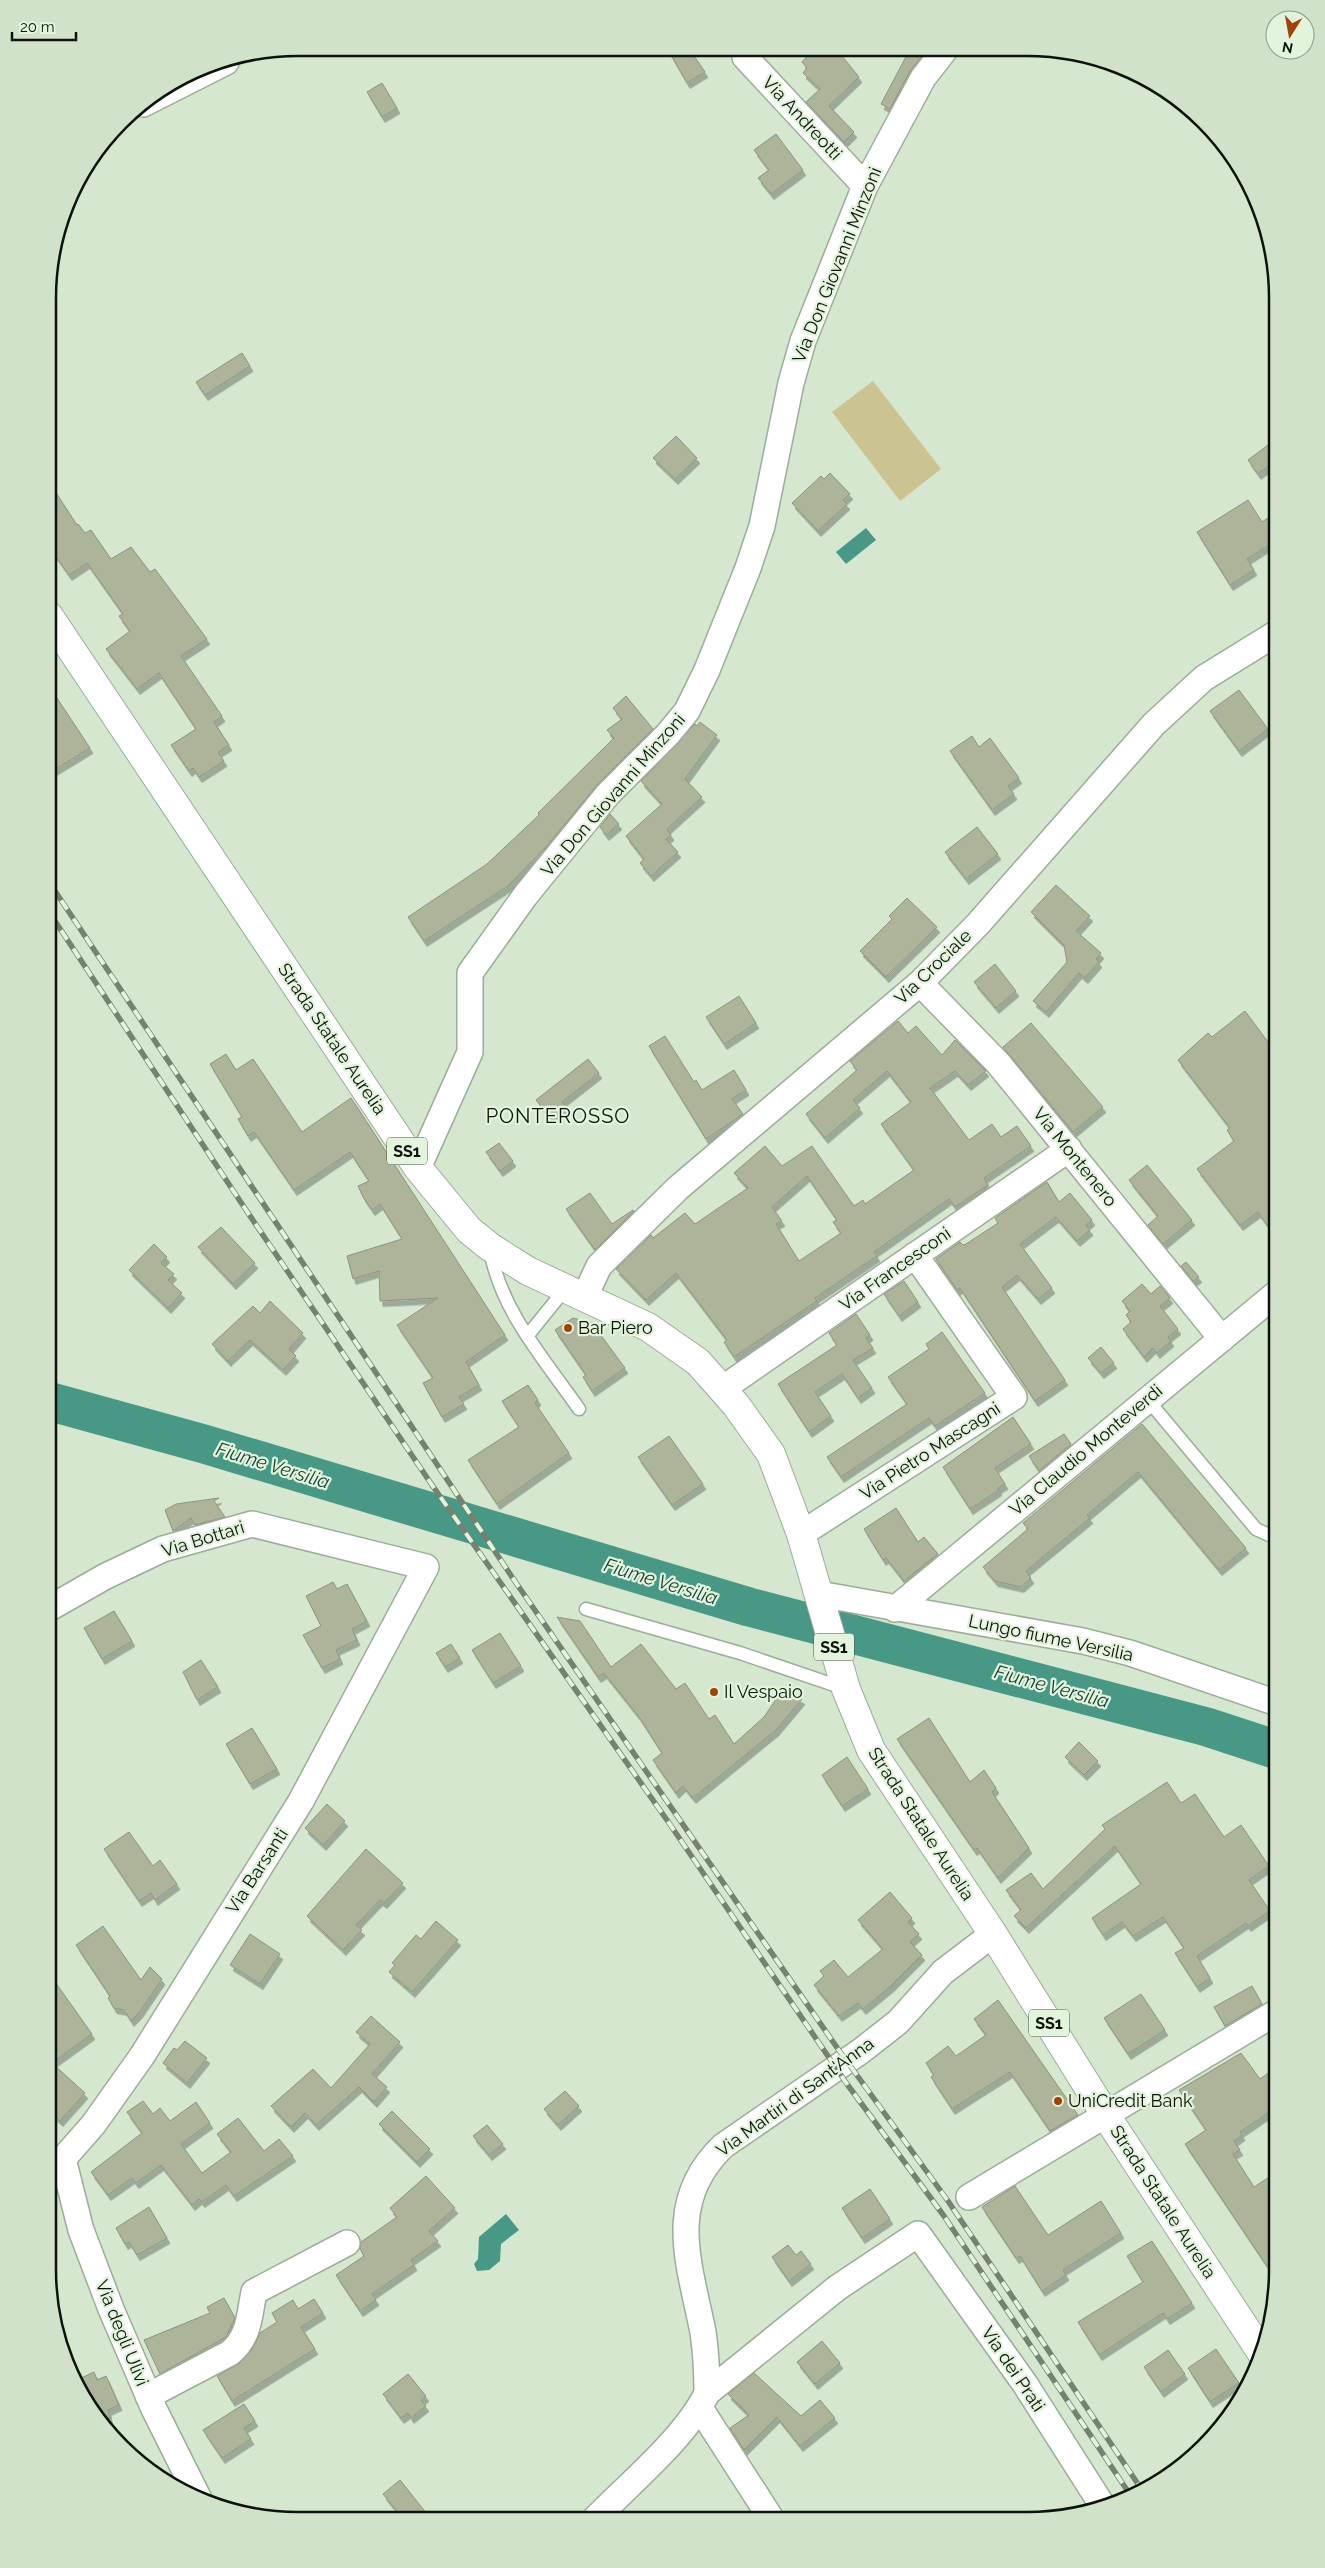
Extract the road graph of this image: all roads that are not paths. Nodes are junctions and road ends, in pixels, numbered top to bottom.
1 (746, 56) edge
2 (941, 56) edge
3 (865, 186) junction
4 (56, 626) edge
5 (1269, 638) edge
6 (920, 982) junction
7 (1069, 1149) junction
8 (418, 1168) junction
9 (490, 1247) junction
10 (915, 1255) junction
11 (575, 1292) junction
12 (1269, 1300) edge
13 (528, 1335) junction
14 (1222, 1339) junction
15 (722, 1389) junction
16 (1147, 1399) junction
17 (579, 1409) dead end
18 (1269, 1533) edge
19 (801, 1534) junction
20 (426, 1567) joint
21 (820, 1600) junction
22 (56, 1604) edge
23 (586, 1608) dead end
24 (895, 1609) junction
25 (846, 1689) junction
26 (1269, 1700) edge
27 (993, 1934) junction
28 (1269, 2017) edge
29 (1106, 2114) junction
30 (56, 2164) edge
31 (969, 2198) dead end
32 (346, 2243) dead end
33 (1257, 2344) edge
34 (148, 2396) junction
35 (704, 2401) junction
36 (194, 2488) edge
37 (1099, 2500) edge
38 (602, 2512) edge
39 (767, 2512) edge

1 - 3 street, Via Andreotti
2 - 3 street, Via Don Giovanni Minzoni
3 - 8 street, Via Don Giovanni Minzoni
4 - 8 main road, Strada Statale Aurelia / SS1
5 - 6 street, Via Crociale
6 - 7 street, Via Montenero
6 - 11 street, Via Crociale
7 - 10 street, Via Francesconi
7 - 14 street, Via Montenero
8 - 9 main road, Strada Statale Aurelia / SS1
9 - 11 main road, Strada Statale Aurelia / SS1
9 - 13 lane
10 - 15 street, Via Francesconi
10 - 19 street, Via Pietro Mascagni
11 - 13 lane
11 - 15 main road, Strada Statale Aurelia / SS1
12 - 14 street, Via Claudio Monteverdi
13 - 17 lane
14 - 16 street, Via Claudio Monteverdi
15 - 19 main road, Strada Statale Aurelia / SS1
16 - 18 lane
16 - 24 street, Via Claudio Monteverdi
19 - 21 main road, Strada Statale Aurelia / SS1
20 - 22 street, Via Bottari
20 - 30 street, Via Barsanti
21 - 24 street, Lungo fiume Versilia
21 - 25 main road, Strada Statale Aurelia / SS1
23 - 25 lane
24 - 26 street, Lungo fiume Versilia
25 - 27 main road, Strada Statale Aurelia / SS1
27 - 29 main road, Strada Statale Aurelia / SS1
27 - 35 street, Via Martiri di Sant'Anna
28 - 29 street
29 - 31 street
29 - 33 main road, Strada Statale Aurelia / SS1
30 - 34 street, Via degli Ulivi
32 - 34 street
34 - 36 street, Via degli Ulivi
35 - 37 street, Via dei Prati
35 - 38 street
35 - 39 street

